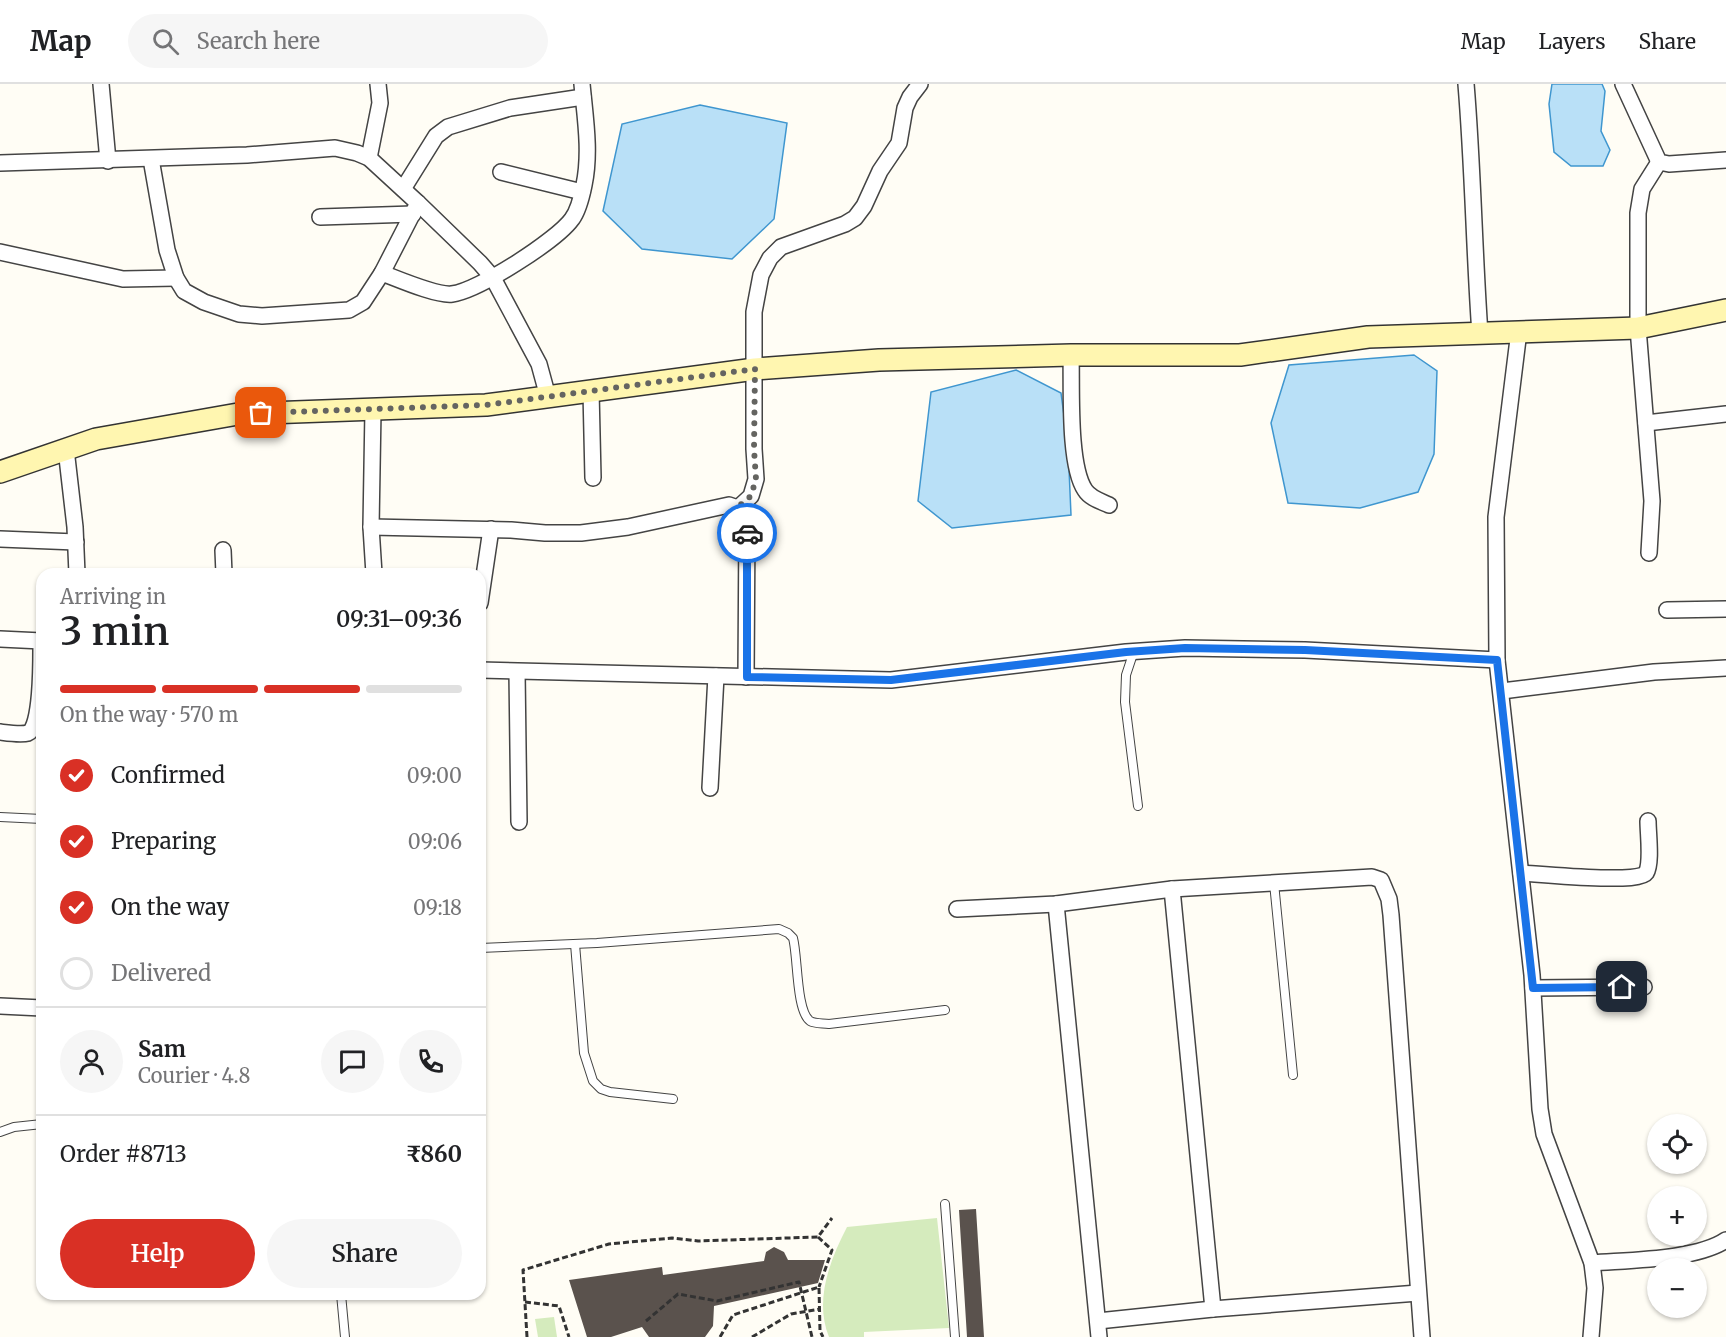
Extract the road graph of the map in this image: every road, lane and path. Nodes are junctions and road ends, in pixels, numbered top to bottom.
1 (101, 84) edge
2 (378, 84) edge
3 (920, 84) edge
4 (1466, 84) edge
5 (1623, 84) edge
6 (583, 91) edge
7 (369, 158) junction
8 (152, 159) junction
9 (1726, 160) edge
10 (108, 161) junction
11 (1659, 162) junction
12 (0, 163) edge
13 (501, 172) dead end
14 (403, 189) junction
15 (582, 192) junction
16 (416, 209) junction
17 (320, 217) dead end
18 (0, 252) edge
19 (382, 273) junction
20 (176, 278) junction
21 (493, 278) junction
22 (1726, 310) edge
23 (1638, 328) junction
24 (1520, 331) junction
25 (1480, 334) junction
26 (1071, 355) junction
27 (755, 369) junction
28 (591, 391) junction
29 (548, 397) junction
30 (373, 410) junction
31 (1726, 414) edge
32 (1646, 423) junction
33 (66, 449) junction
34 (0, 471) edge
35 (593, 478) dead end
36 (1109, 505) dead end
37 (738, 507) junction
38 (371, 527) junction
39 (491, 529) junction
40 (0, 539) edge
41 (76, 542) junction
42 (224, 550) dead end
43 (1649, 553) dead end
44 (77, 568) edge
45 (224, 568) edge
46 (374, 568) edge
47 (485, 568) edge
48 (1726, 609) edge
49 (1667, 610) dead end
50 (0, 639) edge
51 (36, 641) edge
52 (1134, 651) junction
53 (1497, 660) junction
54 (1726, 668) edge
55 (486, 670) edge
56 (517, 672) junction
57 (716, 676) junction
58 (747, 677) junction
59 (1502, 691) junction
60 (36, 722) edge
61 (0, 732) edge
62 (710, 788) dead end
63 (1138, 807) dead end
64 (0, 817) edge
65 (36, 819) edge
66 (1648, 821) dead end
67 (519, 822) dead end
68 (1521, 873) junction
69 (1274, 883) junction
70 (1172, 889) junction
71 (1056, 904) junction
72 (957, 909) dead end
73 (575, 944) junction
74 (486, 948) edge
75 (1644, 987) dead end
76 (1533, 988) junction
77 (0, 1006) edge
78 (36, 1008) edge
79 (945, 1010) dead end
80 (1293, 1075) dead end
81 (673, 1099) dead end
82 (36, 1125) edge
83 (0, 1132) edge
84 (945, 1204) dead end
85 (832, 1218) dead end
86 (818, 1237) junction
87 (1726, 1240) edge
88 (1592, 1263) junction
89 (819, 1287) junction
90 (1418, 1293) junction
91 (342, 1300) edge
92 (525, 1302) junction
93 (820, 1309) junction
94 (1213, 1309) junction
95 (646, 1321) dead end
96 (1099, 1329) edge
97 (345, 1337) edge
98 (527, 1337) edge
99 (569, 1337) edge
100 (720, 1337) edge
101 (752, 1337) edge
102 (812, 1337) edge
103 (823, 1337) edge
104 (955, 1337) edge
105 (1422, 1337) edge
106 (1591, 1337) edge

1 - 10 street
2 - 7 street
3 - 27 street
4 - 25 street
5 - 11 street
6 - 14 street
6 - 15 street
7 - 8 street
7 - 14 street
8 - 10 street
8 - 20 street
9 - 11 street
10 - 12 street
11 - 23 street
13 - 15 street
14 - 16 street
15 - 21 street
16 - 17 street
16 - 19 street
16 - 21 street
18 - 20 street
19 - 20 street
19 - 21 street
21 - 29 street
22 - 23 street
23 - 24 street
23 - 32 street
24 - 25 street
24 - 53 street
25 - 26 street
26 - 27 street
26 - 36 street
27 - 28 street
27 - 37 street
28 - 29 street
28 - 35 street
29 - 30 street
30 - 33 street
30 - 38 street
31 - 32 street
32 - 43 street
33 - 34 street
33 - 41 street
37 - 39 street
37 - 58 street
38 - 39 street
38 - 46 street
39 - 47 street
40 - 41 street
41 - 44 street
42 - 45 street
48 - 49 street
50 - 51 street
52 - 53 street
52 - 58 street
52 - 63 lane
53 - 59 street
54 - 59 street
55 - 56 street
56 - 57 street
56 - 67 street
57 - 58 street
57 - 62 street
59 - 68 street
60 - 61 street
64 - 65 lane
66 - 68 street
68 - 76 street
69 - 70 street
69 - 80 lane
69 - 90 street
70 - 71 street
70 - 94 street
71 - 72 street
71 - 96 street
73 - 74 lane
73 - 79 lane
73 - 81 lane
75 - 76 street
76 - 88 street
77 - 78 street
82 - 83 lane
84 - 104 lane
85 - 86 path
86 - 89 path
86 - 92 path
87 - 88 street
88 - 106 street
89 - 93 path
89 - 100 path
90 - 94 street
90 - 105 street
91 - 97 lane
92 - 98 path
92 - 99 path
93 - 101 path
93 - 103 path
94 - 96 street
95 - 102 path

